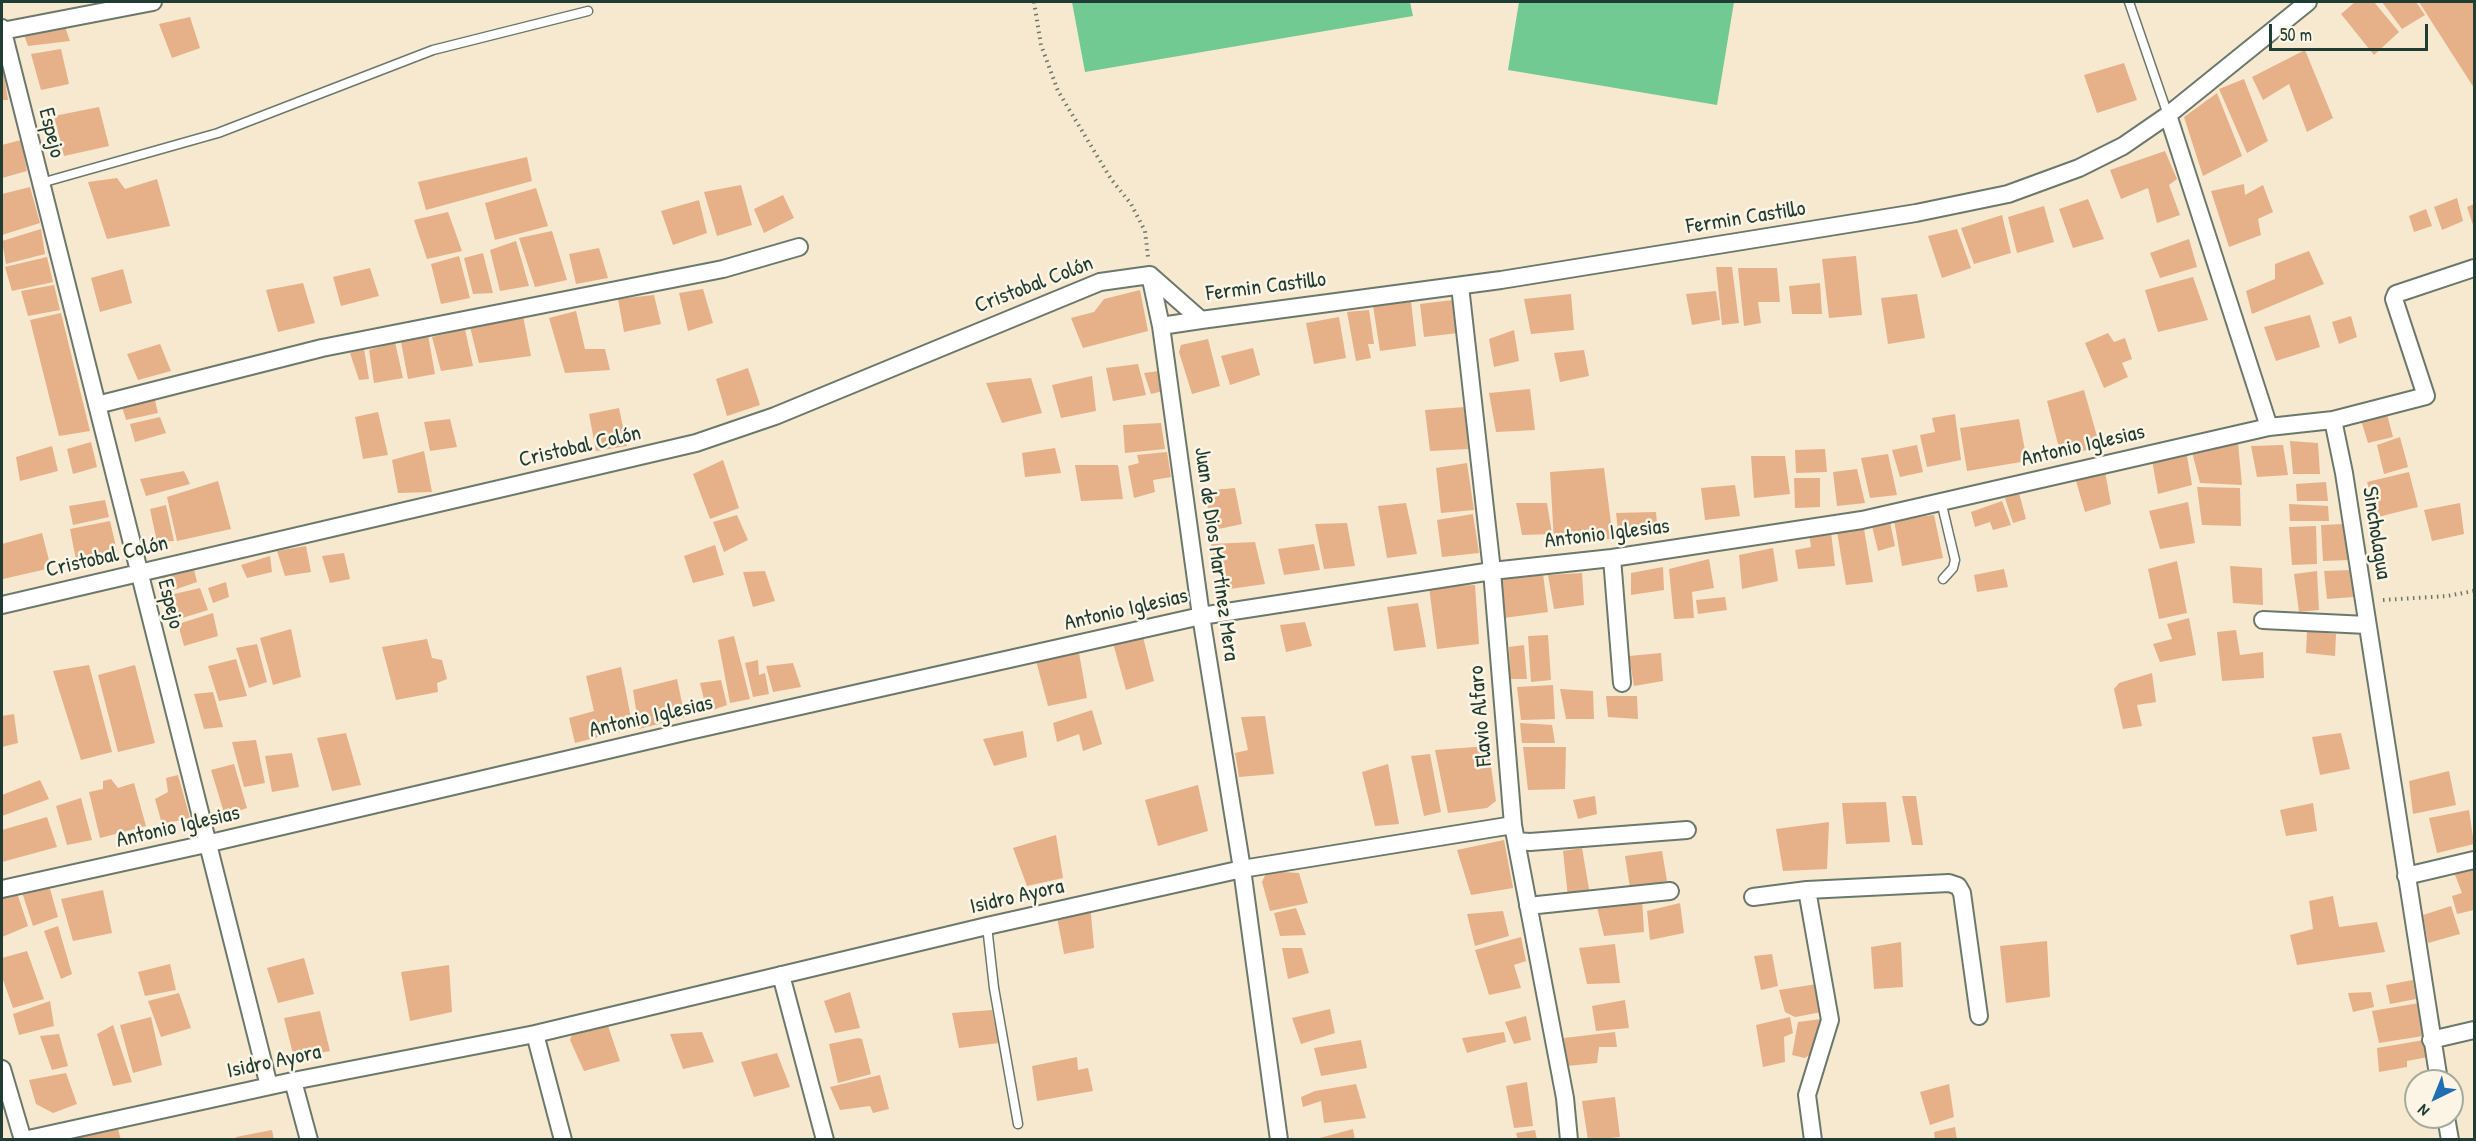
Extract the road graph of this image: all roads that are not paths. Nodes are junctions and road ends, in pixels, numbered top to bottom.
1 (153, 2) edge
2 (2128, 2) edge
3 (2308, 2) edge
4 (588, 11) dead end
5 (2, 30) edge
6 (2168, 115) junction
7 (41, 183) junction
8 (799, 247) dead end
9 (2475, 268) edge
10 (1150, 275) junction
11 (1460, 286) junction
12 (1202, 320) junction
13 (1161, 326) junction
14 (97, 405) junction
15 (2332, 420) junction
16 (2269, 427) junction
17 (1941, 501) junction
18 (1612, 558) junction
19 (1492, 570) junction
20 (140, 573) junction
21 (1943, 579) dead end
22 (2, 605) edge
23 (1201, 616) junction
24 (2263, 620) dead end
25 (2367, 625) junction
26 (1622, 683) dead end
27 (1687, 830) dead end
28 (1514, 833) junction
29 (206, 844) junction
30 (2475, 860) edge
31 (1242, 869) junction
32 (2406, 876) junction
33 (2, 889) edge
34 (1807, 890) junction
35 (1670, 891) dead end
36 (1754, 897) dead end
37 (1528, 906) junction
38 (987, 926) junction
39 (781, 975) junction
40 (1979, 1016) dead end
41 (2475, 1030) edge
42 (535, 1034) junction
43 (2431, 1040) junction
44 (2, 1069) edge
45 (2437, 1069) edge
46 (293, 1081) junction
47 (269, 1086) junction
48 (1018, 1124) dead end
49 (24, 1140) edge
50 (309, 1140) edge
51 (563, 1140) edge
52 (825, 1140) edge
53 (1279, 1140) edge
54 (1569, 1140) edge
55 (1813, 1140) edge

1 - 5 street
2 - 6 lane
3 - 6 street, Fermin Castillo
4 - 7 lane
5 - 7 street, Espejo
6 - 11 street, Fermin Castillo
6 - 16 street
7 - 14 street, Espejo
8 - 14 street
9 - 15 street
10 - 12 street, Fermin Castillo
10 - 13 street, Juan de Dios Martínez Mera
10 - 20 street, Cristobal Colón
11 - 12 street, Fermin Castillo
11 - 19 street, Flavio Alfaro
12 - 13 street
13 - 23 street, Juan de Dios Martínez Mera
14 - 20 street, Espejo
15 - 16 street
15 - 25 street, Sincholagua
16 - 17 street, Antonio Iglesias
17 - 18 street, Antonio Iglesias
17 - 21 lane
18 - 19 street, Antonio Iglesias
18 - 26 street
19 - 23 street, Antonio Iglesias
19 - 28 street, Flavio Alfaro
20 - 22 street, Cristobal Colón
20 - 29 street, Espejo
23 - 29 street, Antonio Iglesias
23 - 31 street, Juan de Dios Martínez Mera
24 - 25 street
25 - 32 street, Sincholagua
27 - 28 street, Isidro Ayora
28 - 31 street, Isidro Ayora
28 - 37 street, Flavio Alfaro
29 - 33 street, Antonio Iglesias
29 - 47 street, Espejo
30 - 32 street
31 - 38 street, Isidro Ayora
31 - 53 street, Juan de Dios Martínez Mera
32 - 43 street, Sincholagua
34 - 36 street
34 - 40 street
34 - 55 street
35 - 37 street
37 - 54 street, Flavio Alfaro
38 - 39 street, Isidro Ayora
38 - 48 lane
39 - 42 street, Isidro Ayora
39 - 52 street
41 - 43 street
42 - 46 street, Isidro Ayora
42 - 51 street
43 - 45 street, Sincholagua
44 - 49 street
46 - 47 street, Isidro Ayora
46 - 50 street
47 - 49 street, Isidro Ayora

